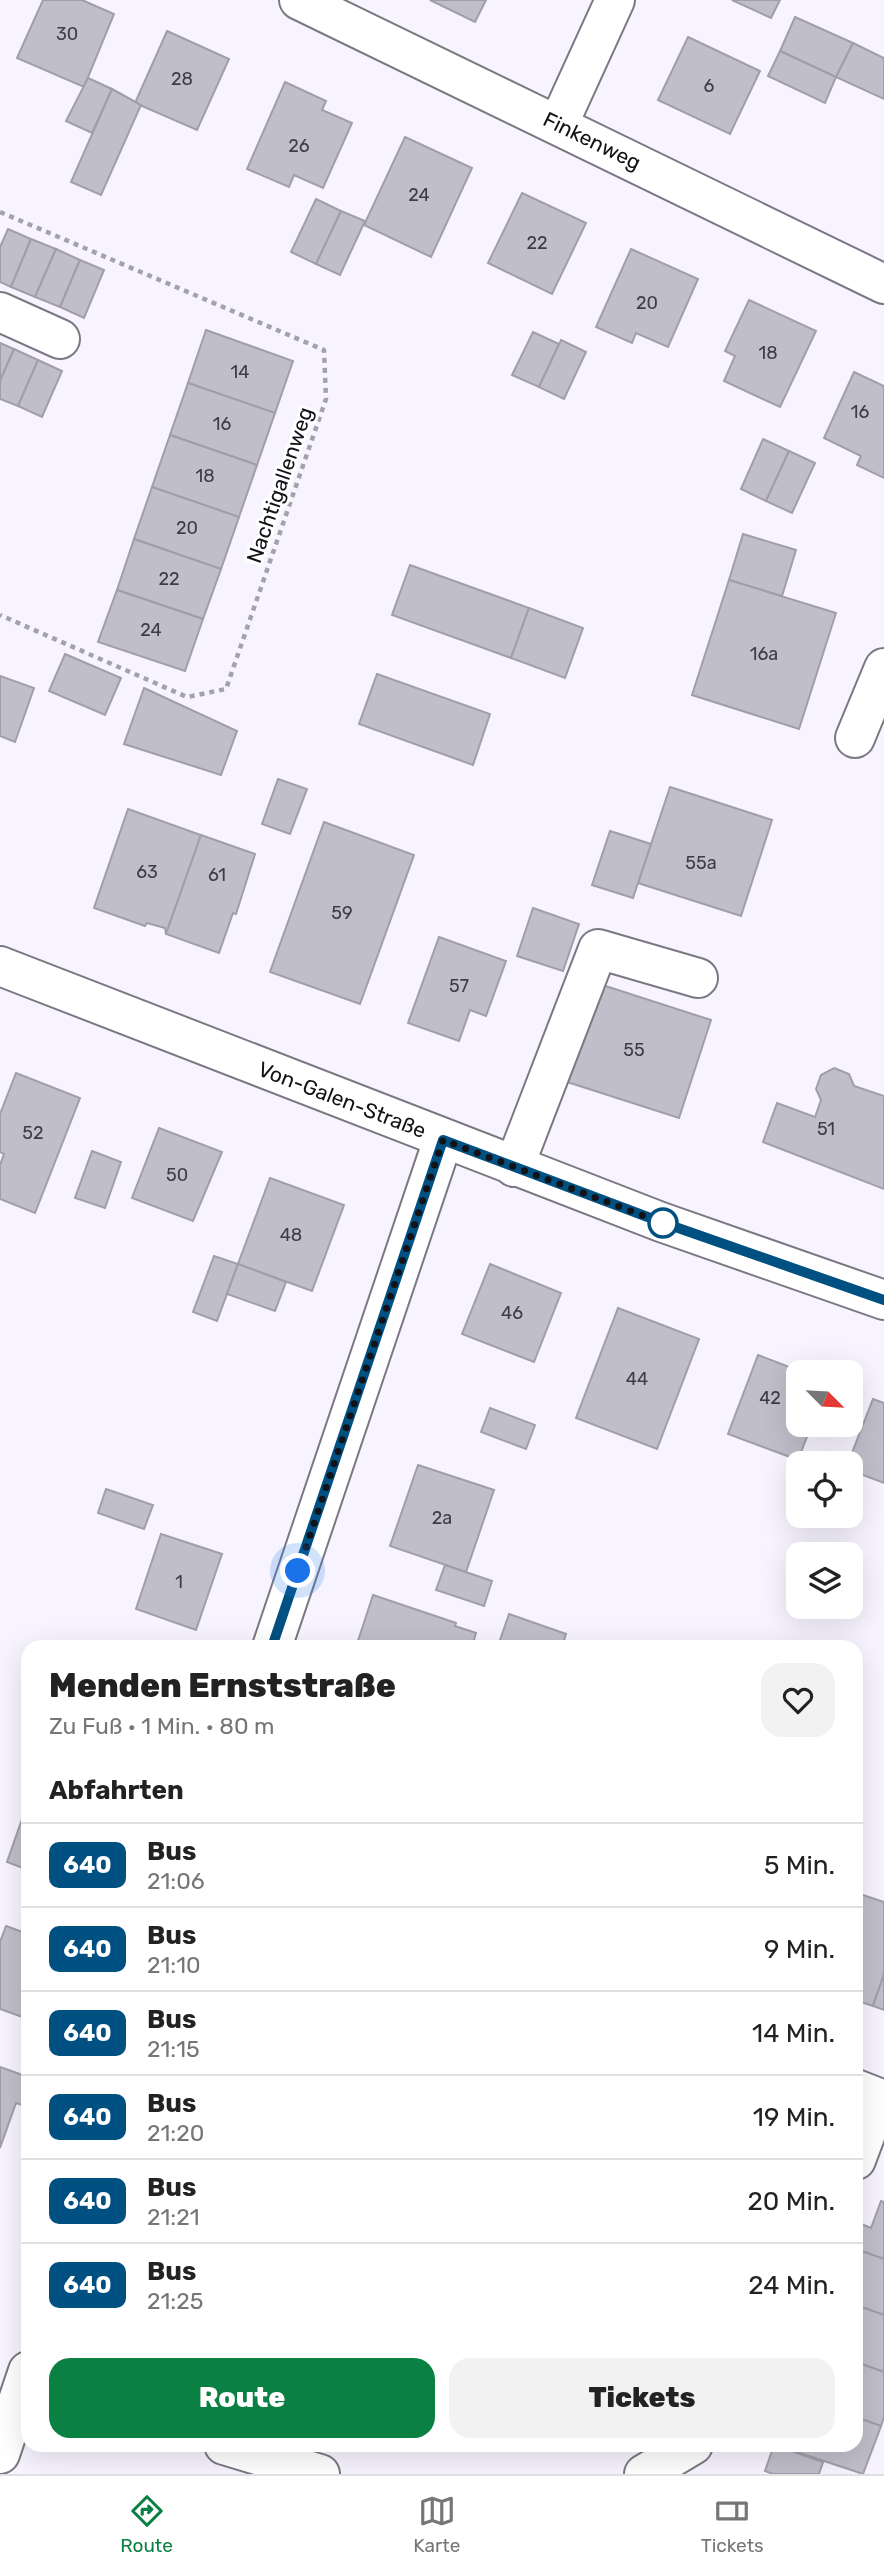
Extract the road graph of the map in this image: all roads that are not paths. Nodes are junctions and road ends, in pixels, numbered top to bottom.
1 (299, 0) edge
2 (615, 0) edge
3 (558, 125) junction
4 (884, 284) edge
5 (0, 313) edge
6 (60, 339) dead end
7 (884, 668) edge
8 (855, 738) dead end
9 (0, 966) edge
10 (698, 978) dead end
11 (443, 1140) junction
12 (514, 1167) junction
13 (884, 1300) edge
14 (274, 1640) edge
15 (863, 2092) edge
16 (863, 2141) edge
17 (21, 2396) edge
18 (247, 2452) edge
19 (679, 2452) edge
20 (0, 2454) edge
21 (652, 2466) edge
22 (320, 2474) edge

1 - 3 street, Finkenweg
2 - 3 street
3 - 4 street, Finkenweg
5 - 6 street
7 - 8 street
9 - 11 street, Von-Galen-Straße
10 - 12 street
11 - 12 street, Von-Galen-Straße
11 - 14 street
12 - 13 street, Von-Galen-Straße
15 - 16 street
17 - 20 street
18 - 22 street
19 - 21 street

